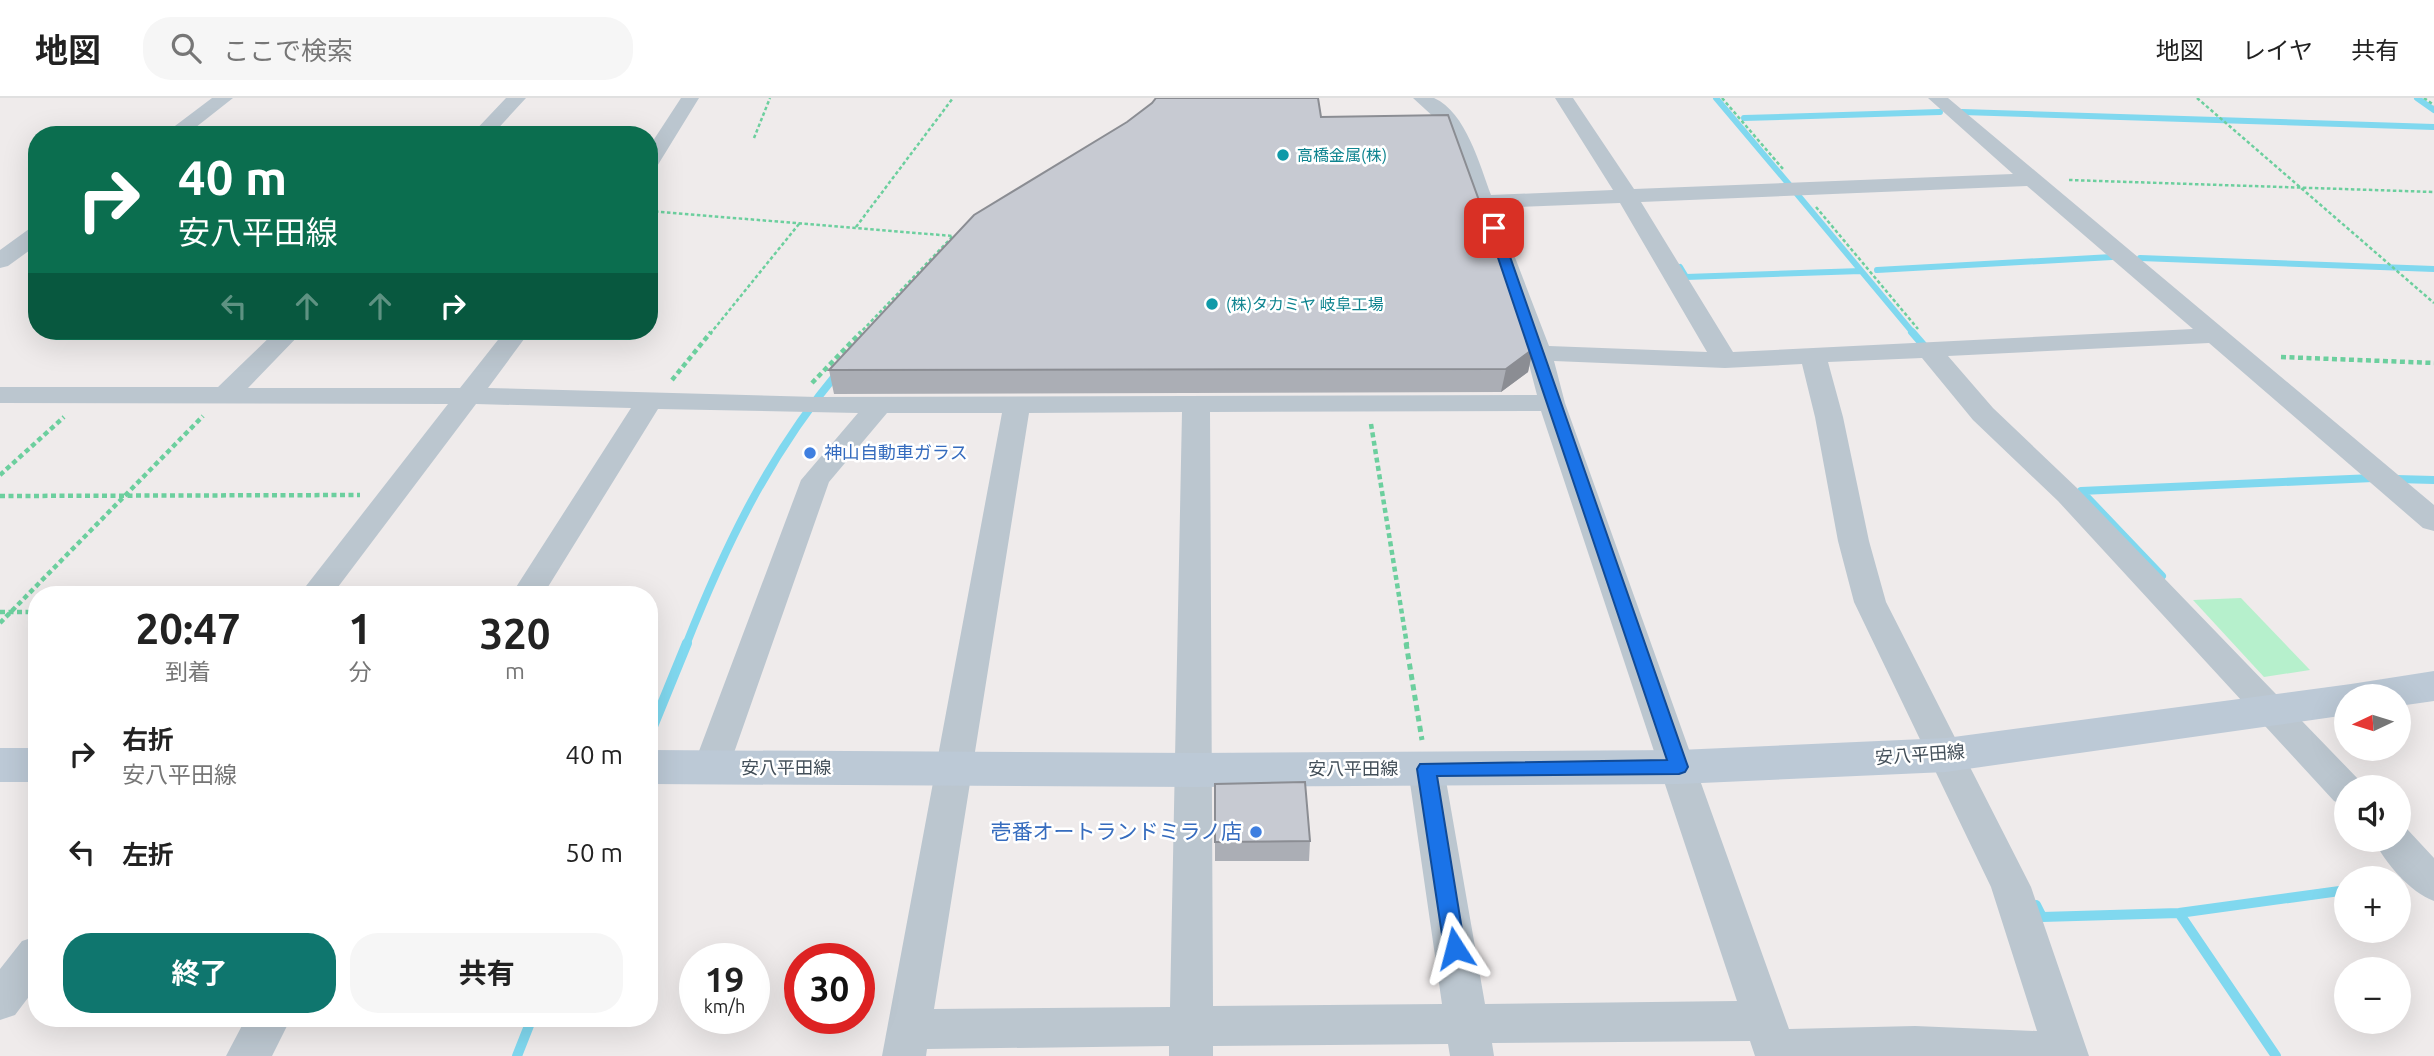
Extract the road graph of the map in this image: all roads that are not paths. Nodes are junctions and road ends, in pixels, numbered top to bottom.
1 (224, 98) edge
2 (517, 98) edge
3 (691, 98) edge
4 (1422, 98) edge
5 (1564, 98) edge
6 (1937, 98) edge
7 (185, 126) edge
8 (490, 126) edge
9 (658, 150) edge
10 (2033, 179) junction
11 (1628, 197) junction
12 (1485, 202) junction
13 (28, 241) edge
14 (0, 261) edge
15 (2216, 335) junction
16 (280, 340) edge
17 (511, 340) edge
18 (1933, 351) junction
19 (1539, 353) junction
20 (1812, 356) junction
21 (1725, 360) junction
22 (0, 395) edge
23 (224, 396) junction
24 (469, 396) junction
25 (652, 401) junction
26 (1552, 402) junction
27 (1196, 403) junction
28 (879, 405) junction
29 (1017, 405) junction
30 (2434, 522) edge
31 (322, 586) edge
32 (533, 586) edge
33 (2434, 686) edge
34 (2412, 689) edge
35 (2334, 701) edge
36 (2272, 710) junction
37 (1946, 755) junction
38 (0, 765) edge
39 (28, 765) edge
40 (658, 767) edge
41 (711, 767) junction
42 (1679, 767) junction
43 (952, 768) junction
44 (1426, 769) junction
45 (1195, 770) junction
46 (2334, 777) edge
47 (2404, 852) edge
48 (2434, 884) edge
49 (28, 965) edge
50 (0, 1001) edge
51 (265, 1027) edge
52 (1191, 1040) edge
53 (1470, 1040) edge
54 (1772, 1042) edge
55 (906, 1043) edge
56 (2066, 1054) edge
57 (248, 1056) edge

1 - 7 street
2 - 8 street
3 - 9 street
4 - 12 street
5 - 11 street
6 - 10 street
10 - 11 street
10 - 15 street
11 - 12 street
11 - 21 street
12 - 19 street
13 - 14 street
15 - 18 street
15 - 30 street
16 - 23 street
17 - 24 street
18 - 20 street
18 - 36 street
19 - 21 street
19 - 26 street
20 - 21 street
20 - 37 street
22 - 23 street
23 - 24 street
24 - 25 street
24 - 31 street
25 - 28 street
25 - 32 street
26 - 27 street
26 - 42 street
27 - 29 street
27 - 45 street
28 - 29 street
28 - 41 street
29 - 43 street
33 - 34 main road
35 - 36 main road, 安八平田線
36 - 37 main road, 安八平田線
36 - 46 street
37 - 42 main road, 安八平田線
37 - 56 street
38 - 39 main road
40 - 41 main road, 安八平田線
41 - 43 main road, 安八平田線
42 - 44 main road, 安八平田線
42 - 54 street
43 - 45 main road, 安八平田線
43 - 55 street
44 - 45 main road, 安八平田線
44 - 53 street
45 - 52 street
47 - 48 street
49 - 50 street
51 - 57 street
52 - 53 street
52 - 55 street
53 - 54 street
54 - 56 street

